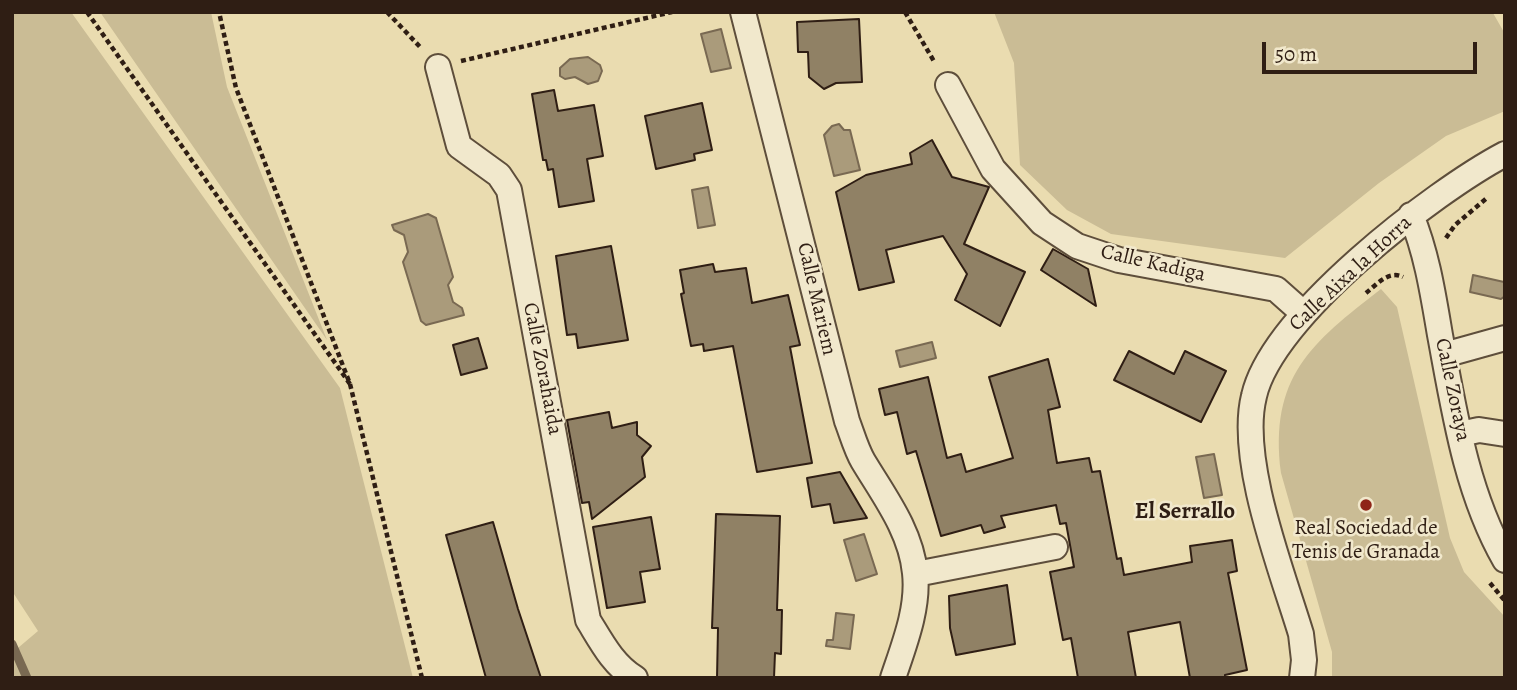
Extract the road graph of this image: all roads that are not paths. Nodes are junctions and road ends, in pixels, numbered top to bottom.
1 (743, 12) edge
2 (438, 67) road end
3 (948, 85) road end
4 (1505, 154) edge
5 (1411, 215) junction
6 (1303, 313) junction
7 (1505, 338) edge
8 (1444, 355) junction
9 (1460, 434) junction
10 (1505, 434) edge
11 (1055, 547) dead end
12 (1505, 559) edge
13 (916, 574) junction
14 (635, 678) edge
15 (893, 678) edge
16 (1302, 678) edge

1 - 13 street, Calle Mariem
2 - 14 street, Calle Zorahaida
3 - 6 street, Calle Kadiga
4 - 5 street, Calle Aixa la Horra
5 - 6 street, Calle Aixa la Horra
5 - 8 street, Calle Zoraya
6 - 16 street, Calle Aixa la Horra
7 - 8 street
8 - 9 street, Calle Zoraya
9 - 10 street
9 - 12 street, Calle Zoraya
11 - 13 street
13 - 15 street, Calle Mariem

